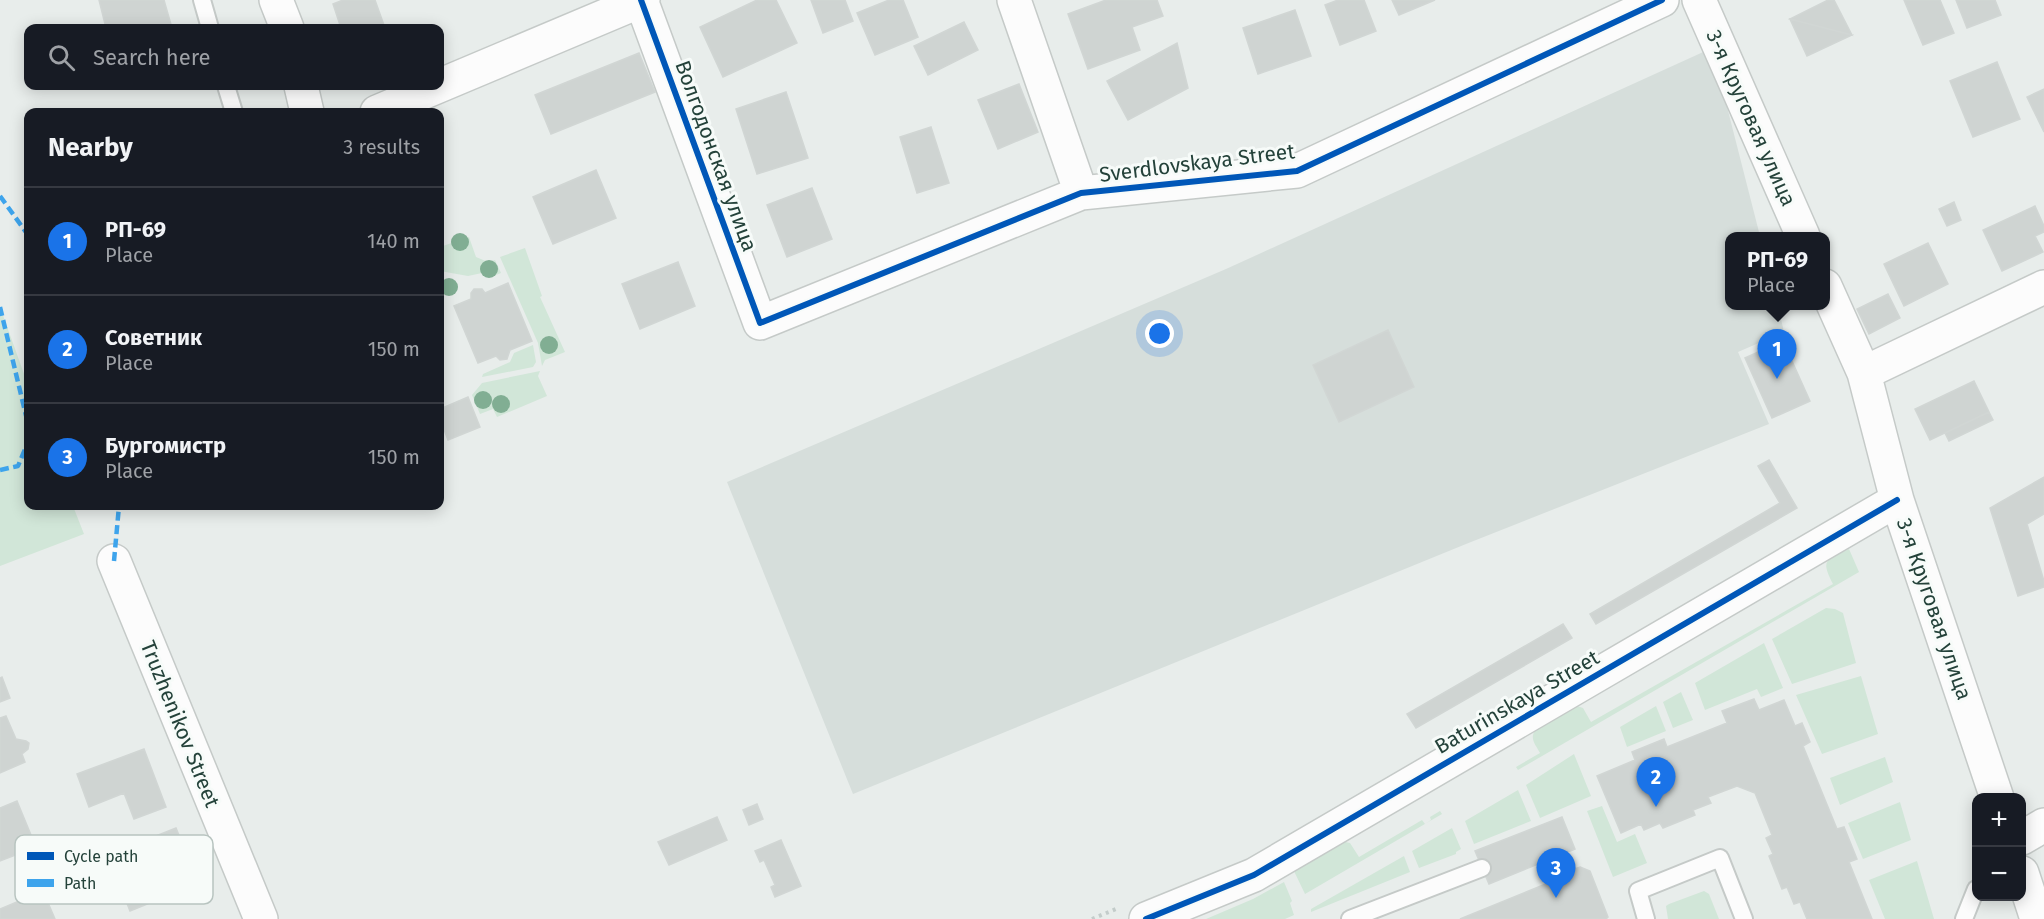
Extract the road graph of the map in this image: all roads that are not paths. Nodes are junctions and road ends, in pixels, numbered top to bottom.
1 (202, 0) edge
2 (276, 0) edge
3 (642, 0) edge
4 (1014, 0) edge
5 (1662, 0) edge
6 (1699, 0) edge
7 (209, 24) edge
8 (285, 24) edge
9 (444, 84) edge
10 (227, 90) edge
11 (302, 90) edge
12 (429, 90) edge
13 (233, 108) edge
14 (306, 108) edge
15 (386, 108) edge
16 (1081, 193) junction
17 (1801, 232) edge
18 (2044, 287) edge
19 (1830, 296) edge
20 (760, 323) joint
21 (1864, 373) junction
22 (1897, 500) junction
23 (114, 561) dead end
24 (1995, 793) edge
25 (2044, 825) edge
26 (2026, 836) edge
27 (1482, 868) dead end
28 (2026, 887) edge
29 (1972, 901) edge
30 (1135, 913) edge
31 (261, 919) edge
32 (1350, 919) edge
33 (1646, 919) edge
34 (1744, 919) edge
35 (1964, 919) edge
36 (2037, 919) edge

1 - 7 lane
2 - 8 street
3 - 9 street
3 - 20 street, Волгодонская улица
4 - 16 street
5 - 16 street, Sverdlovskaya Street
6 - 17 street, 3-я Круговая улица
10 - 13 lane
11 - 14 street
12 - 15 street
16 - 20 street, Sverdlovskaya Street
18 - 21 street
19 - 21 street, 3-я Круговая улица
21 - 22 street, 3-я Круговая улица
22 - 24 street, 3-я Круговая улица
22 - 30 street, Baturinskaya Street
23 - 31 street, Truzhenikov Street
25 - 26 street
27 - 32 lane
28 - 36 street
29 - 35 lane
33 - 34 lane

